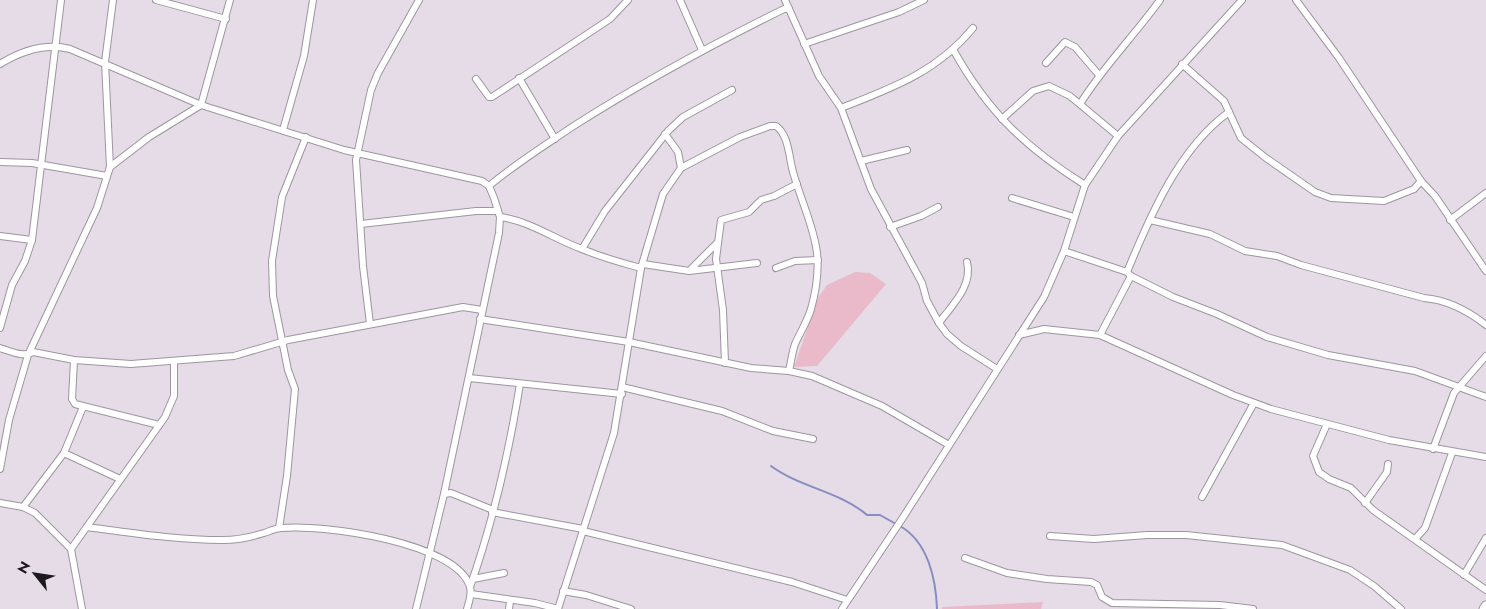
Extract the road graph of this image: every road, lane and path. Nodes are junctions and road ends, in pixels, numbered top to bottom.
1 (60, 0) edge
2 (113, 0) edge
3 (156, 0) edge
4 (230, 0) edge
5 (313, 0) edge
6 (419, 0) edge
7 (628, 0) edge
8 (680, 0) edge
9 (785, 0) edge
10 (924, 0) edge
11 (1160, 0) edge
12 (1242, 0) edge
13 (1296, 0) edge
14 (789, 9) junction
15 (226, 19) junction
16 (973, 28) dead end
17 (804, 44) junction
18 (55, 47) junction
19 (702, 50) junction
20 (954, 50) junction
21 (105, 62) junction
22 (1046, 63) dead end
23 (0, 64) edge
24 (1182, 64) junction
25 (1099, 75) junction
26 (520, 78) junction
27 (476, 79) dead end
28 (732, 90) dead end
29 (1080, 104) junction
30 (201, 105) junction
31 (840, 108) junction
32 (1229, 112) junction
33 (1002, 119) junction
34 (284, 130) junction
35 (665, 134) junction
36 (1118, 136) junction
37 (306, 137) junction
38 (554, 139) junction
39 (907, 150) dead end
40 (358, 152) junction
41 (678, 154) junction
42 (698, 159) junction
43 (861, 161) junction
44 (0, 162) edge
45 (41, 165) junction
46 (110, 167) junction
47 (681, 168) junction
48 (107, 176) junction
49 (1420, 183) junction
50 (797, 184) junction
51 (1085, 185) junction
52 (489, 186) junction
53 (1486, 193) edge
54 (1012, 198) dead end
55 (938, 207) dead end
56 (499, 214) junction
57 (1074, 217) junction
58 (1150, 220) junction
59 (1450, 220) junction
60 (361, 224) junction
61 (890, 227) junction
62 (0, 236) edge
63 (32, 240) junction
64 (717, 243) junction
65 (582, 249) junction
66 (1064, 251) junction
67 (818, 260) junction
68 (967, 262) dead end
69 (757, 263) dead end
70 (642, 266) junction
71 (717, 266) junction
72 (776, 268) dead end
73 (689, 271) junction
74 (1486, 271) edge
75 (1129, 274) junction
76 (482, 310) junction
77 (480, 319) junction
78 (939, 323) junction
79 (370, 324) junction
80 (1486, 325) edge
81 (0, 328) edge
82 (1019, 335) junction
83 (1100, 335) junction
84 (629, 342) junction
85 (281, 343) junction
86 (0, 348) edge
87 (28, 355) junction
88 (1486, 356) edge
89 (74, 360) junction
90 (174, 362) junction
91 (725, 363) junction
92 (997, 369) junction
93 (789, 371) junction
94 (468, 378) junction
95 (520, 384) junction
96 (1460, 387) junction
97 (622, 391) junction
98 (1486, 397) edge
99 (1254, 403) junction
100 (83, 407) junction
101 (1327, 424) junction
102 (159, 426) junction
103 (813, 439) dead end
104 (949, 445) junction
105 (1434, 449) junction
106 (64, 453) junction
107 (1452, 453) junction
108 (1486, 457) edge
109 (1388, 464) dead end
110 (0, 469) edge
111 (120, 479) junction
112 (444, 494) junction
113 (1202, 496) dead end
114 (0, 503) edge
115 (1365, 503) junction
116 (23, 507) junction
117 (492, 511) junction
118 (87, 527) junction
119 (279, 528) junction
120 (583, 530) junction
121 (1050, 536) dead end
122 (1486, 538) edge
123 (1415, 539) junction
124 (72, 549) junction
125 (430, 553) junction
126 (965, 558) dead end
127 (504, 572) dead end
128 (1464, 575) junction
129 (473, 578) junction
130 (1486, 590) edge
131 (471, 591) junction
132 (563, 591) junction
133 (847, 600) junction
134 (510, 601) junction
135 (1486, 606) edge
136 (82, 609) edge
137 (416, 609) edge
138 (467, 609) edge
139 (509, 609) edge
140 (558, 609) edge
141 (631, 609) edge
142 (842, 609) edge
143 (1253, 609) edge
144 (1401, 609) edge
145 (1484, 609) edge

1 - 18 street
2 - 21 street
3 - 15 street
4 - 15 street
5 - 34 street
6 - 40 street
7 - 26 street
8 - 19 street
9 - 14 street
10 - 17 street
11 - 25 street
12 - 24 street
13 - 49 street
14 - 17 street
14 - 19 street
15 - 30 street
16 - 20 street
17 - 31 street
18 - 21 street
18 - 23 street
18 - 45 street
19 - 38 street
20 - 31 street
20 - 33 street
21 - 30 street
21 - 46 street
22 - 25 street
24 - 32 street
24 - 36 street
25 - 29 street
26 - 27 street
26 - 38 street
28 - 35 street
29 - 33 street
29 - 36 street
30 - 34 street
30 - 46 street
31 - 43 street
32 - 49 street
32 - 58 street
33 - 51 street
34 - 37 street
35 - 41 street
35 - 65 street
36 - 51 street
37 - 40 street
37 - 85 street
38 - 52 street
39 - 43 street
40 - 52 street
40 - 60 street
41 - 42 street
41 - 47 street
42 - 47 street
42 - 50 street
43 - 61 street
44 - 45 street
45 - 48 street
45 - 63 street
46 - 48 street
47 - 70 street
48 - 87 street
49 - 59 street
50 - 64 street
50 - 67 street
51 - 57 street
52 - 56 street
53 - 59 street
54 - 57 street
55 - 61 street
56 - 60 street
56 - 65 street
56 - 76 street
57 - 66 street
58 - 75 street
58 - 80 street
59 - 74 street
60 - 79 street
61 - 78 street
62 - 63 street
63 - 81 street
64 - 71 street
64 - 73 street
65 - 70 street
66 - 75 street
66 - 82 street
67 - 72 street
67 - 93 street
68 - 78 street
69 - 71 street
70 - 73 street
70 - 84 street
71 - 73 street
71 - 91 street
75 - 83 street
75 - 96 street
76 - 77 street
76 - 79 street
77 - 84 street
77 - 94 street
78 - 92 street
79 - 85 street
82 - 83 street
82 - 92 street
83 - 99 street
84 - 91 street
84 - 97 street
85 - 90 street
85 - 119 street
86 - 87 street
87 - 89 street
87 - 110 street
88 - 96 street
89 - 90 street
89 - 100 street
90 - 102 street
91 - 93 street
92 - 104 street
93 - 104 street
94 - 95 street
94 - 112 street
95 - 97 street
95 - 117 street
96 - 98 street
96 - 105 street
97 - 103 street
97 - 120 street
99 - 101 street
99 - 113 street
100 - 102 street
100 - 106 street
101 - 105 street
101 - 115 street
102 - 111 street
104 - 133 street
105 - 107 street
106 - 111 street
106 - 116 street
107 - 108 street
107 - 123 street
109 - 115 street
111 - 118 street
112 - 117 street
112 - 125 street
114 - 116 street
115 - 123 street
116 - 124 street
117 - 120 street
117 - 129 street
118 - 119 street
118 - 124 street
119 - 125 street
120 - 132 street
120 - 133 street
121 - 144 street
122 - 128 street
123 - 128 street
124 - 136 street
125 - 131 street
125 - 137 street
126 - 143 street
127 - 129 street
128 - 130 street
129 - 131 street
131 - 134 street
131 - 138 street
132 - 140 street
132 - 141 street
133 - 142 street
134 - 139 street
134 - 140 street
135 - 145 street

